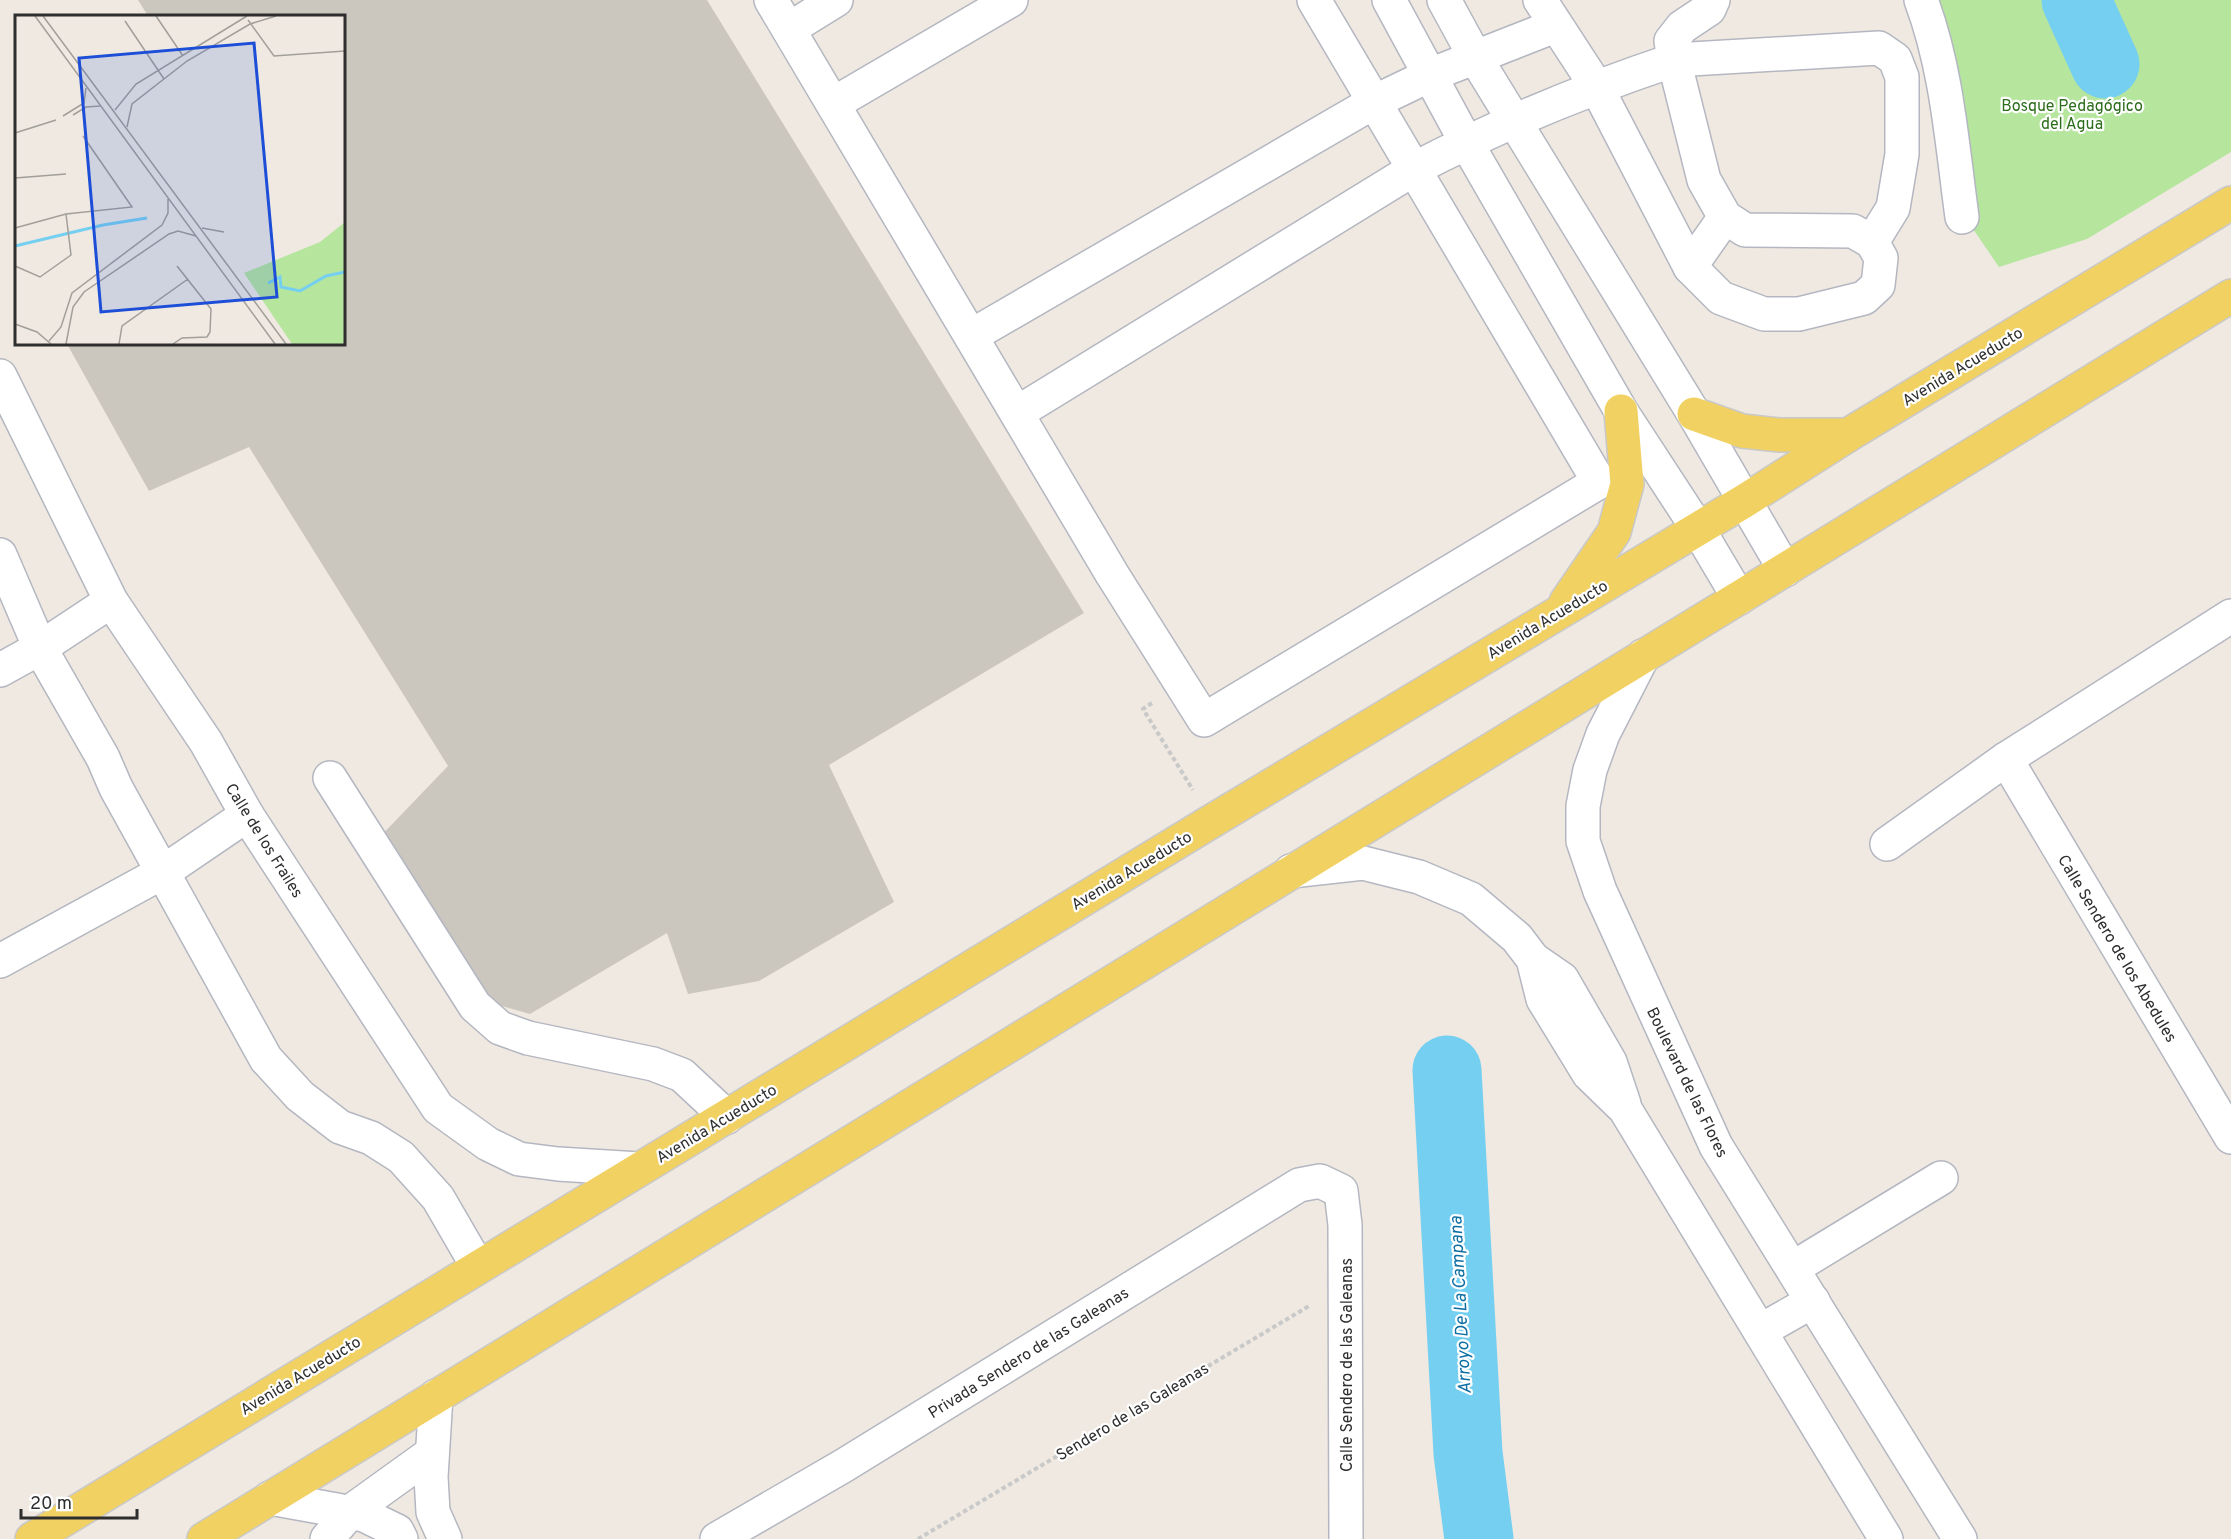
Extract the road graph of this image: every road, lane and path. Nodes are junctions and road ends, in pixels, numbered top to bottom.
1 (771, 0) edge
2 (836, 0) edge
3 (1011, 0) edge
4 (1314, 0) edge
5 (1389, 0) edge
6 (1444, 0) edge
7 (1713, 0) edge
8 (1921, 0) edge
9 (1548, 13) edge
10 (789, 29) junction
11 (1475, 57) junction
12 (1674, 60) junction
13 (1430, 75) junction
14 (1596, 86) junction
15 (1374, 102) junction
16 (833, 104) junction
17 (1514, 120) junction
18 (1466, 142) junction
19 (1414, 169) junction
20 (2231, 203) edge
21 (1725, 217) junction
22 (1962, 218) dead end
23 (1872, 242) junction
24 (1690, 267) junction
25 (2231, 296) edge
26 (971, 336) junction
27 (0, 376) edge
28 (1621, 411) junction
29 (1017, 413) junction
30 (1694, 414) junction
31 (1848, 435) junction
32 (1746, 500) junction
33 (1698, 528) junction
34 (0, 555) edge
35 (1785, 570) junction
36 (1739, 598) junction
37 (111, 601) junction
38 (1560, 611) junction
39 (2231, 616) edge
40 (40, 648) junction
41 (1642, 656) junction
42 (0, 670) edge
43 (1168, 750) dead end
44 (2006, 759) junction
45 (330, 778) dead end
46 (247, 815) junction
47 (1212, 821) junction
48 (1887, 844) dead end
49 (1291, 871) junction
50 (164, 872) junction
51 (0, 962) edge
52 (727, 1117) junction
53 (2231, 1137) edge
54 (639, 1169) junction
55 (1941, 1178) dead end
56 (1341, 1191) joint
57 (478, 1267) junction
58 (1793, 1268) junction
59 (1346, 1284) junction
60 (1813, 1301) junction
61 (1760, 1331) junction
62 (436, 1396) junction
63 (432, 1453) junction
64 (270, 1498) junction
65 (350, 1512) junction
66 (439, 1526) edge
67 (399, 1535) edge
68 (32, 1536) edge
69 (204, 1539) edge
70 (327, 1539) edge
71 (717, 1539) edge
72 (918, 1539) edge
73 (1346, 1539) edge
74 (1886, 1539) edge
75 (1960, 1539) edge

1 - 10 street
2 - 10 street
3 - 16 street
4 - 15 street
5 - 13 street
6 - 11 street
7 - 12 street
8 - 22 street
9 - 11 street
9 - 14 street
10 - 16 street
11 - 13 street
11 - 17 street
12 - 14 street
12 - 21 street
12 - 23 street
13 - 15 street
13 - 18 street
14 - 17 street
14 - 24 street
15 - 19 street
15 - 26 street
16 - 26 street
17 - 18 street
17 - 30 street
18 - 19 street
18 - 28 street
19 - 29 street
19 - 29 street
20 - 31 main road, Avenida Acueducto
21 - 23 street
21 - 24 street
23 - 24 street
25 - 35 main road
26 - 29 street
27 - 37 street, Calle de los Frailes
28 - 33 street
28 - 38 main road
30 - 31 main road
30 - 32 street
31 - 32 main road, Avenida Acueducto
32 - 33 main road, Avenida Acueducto
32 - 35 street
33 - 36 street
33 - 38 main road, Avenida Acueducto
34 - 40 street
35 - 36 main road
36 - 41 main road
37 - 40 street
37 - 46 street, Calle de los Frailes
38 - 47 main road, Avenida Acueducto
39 - 44 street
40 - 42 street
40 - 50 street
41 - 49 main road
41 - 58 street, Boulevard de las Flores
43 - 47 path
44 - 48 street
44 - 53 street, Calle Sendero de los Abedules
45 - 52 street
46 - 50 street
46 - 54 street, Calle de los Frailes
47 - 52 main road, Avenida Acueducto
49 - 61 street
49 - 62 main road
50 - 51 street
50 - 57 street
52 - 54 main road, Avenida Acueducto
54 - 57 main road, Avenida Acueducto
55 - 58 street
56 - 59 street, Calle Sendero de las Galeanas
56 - 71 street, Privada Sendero de las Galeanas
57 - 68 main road, Avenida Acueducto
58 - 60 street, Boulevard de las Flores
59 - 72 path, Sendero de las Galeanas
59 - 73 street, Calle Sendero de las Galeanas
60 - 61 street
60 - 75 street, Boulevard de las Flores
61 - 74 street
62 - 63 street
62 - 64 main road
63 - 65 street
63 - 66 street
64 - 65 street
64 - 69 main road
65 - 67 street
65 - 70 street
66 - 67 street

